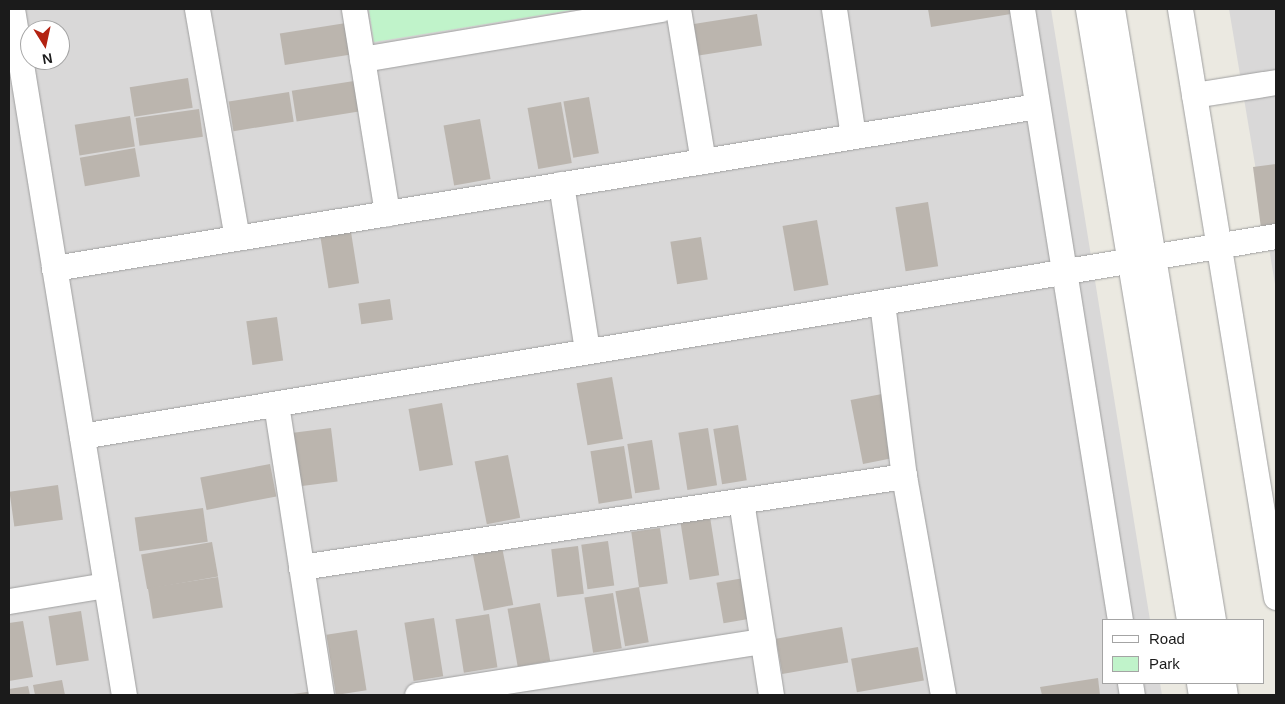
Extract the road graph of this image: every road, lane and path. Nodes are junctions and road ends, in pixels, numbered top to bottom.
1 (197, 9) edge
2 (354, 9) edge
3 (661, 9) edge
4 (678, 9) edge
5 (834, 9) edge
6 (1022, 9) edge
7 (1088, 9) edge
8 (1112, 9) edge
9 (1180, 9) edge
10 (11, 16) edge
11 (362, 58) junction
12 (1276, 82) edge
13 (1194, 95) junction
14 (1037, 106) junction
15 (853, 136) junction
16 (702, 161) junction
17 (561, 184) junction
18 (387, 213) junction
19 (1276, 236) edge
20 (237, 238) junction
21 (1217, 246) junction
22 (1141, 258) junction
23 (54, 268) junction
24 (1064, 272) junction
25 (882, 303) junction
26 (587, 350) junction
27 (276, 404) junction
28 (82, 436) junction
29 (904, 476) junction
30 (741, 501) junction
31 (301, 567) junction
32 (106, 585) junction
33 (1276, 597) edge
34 (9, 601) edge
35 (1120, 619) edge
36 (1189, 619) edge
37 (1213, 619) edge
38 (763, 641) junction
39 (495, 690) edge
40 (124, 695) edge
41 (321, 695) edge
42 (417, 695) edge
43 (771, 695) edge
44 (942, 695) edge

1 - 20 street
2 - 11 street
3 - 11 street
4 - 16 street
5 - 15 street
6 - 14 street
7 - 22 street
8 - 22 street
9 - 13 street
10 - 23 street
11 - 18 street
12 - 13 street
13 - 21 street
14 - 15 street
14 - 24 street
15 - 16 street
16 - 17 street
17 - 18 street
17 - 26 street
18 - 20 street
19 - 21 street
20 - 23 street
21 - 22 street
21 - 33 street
22 - 24 street
22 - 36 street
22 - 37 street
23 - 28 street
24 - 25 street
24 - 35 street
25 - 26 street
25 - 29 street
26 - 27 street
27 - 28 street
27 - 31 street
28 - 32 street
29 - 30 street
29 - 44 street
30 - 31 street
30 - 38 street
31 - 41 street
32 - 34 street
32 - 40 street
38 - 39 street
38 - 43 street
39 - 42 street

